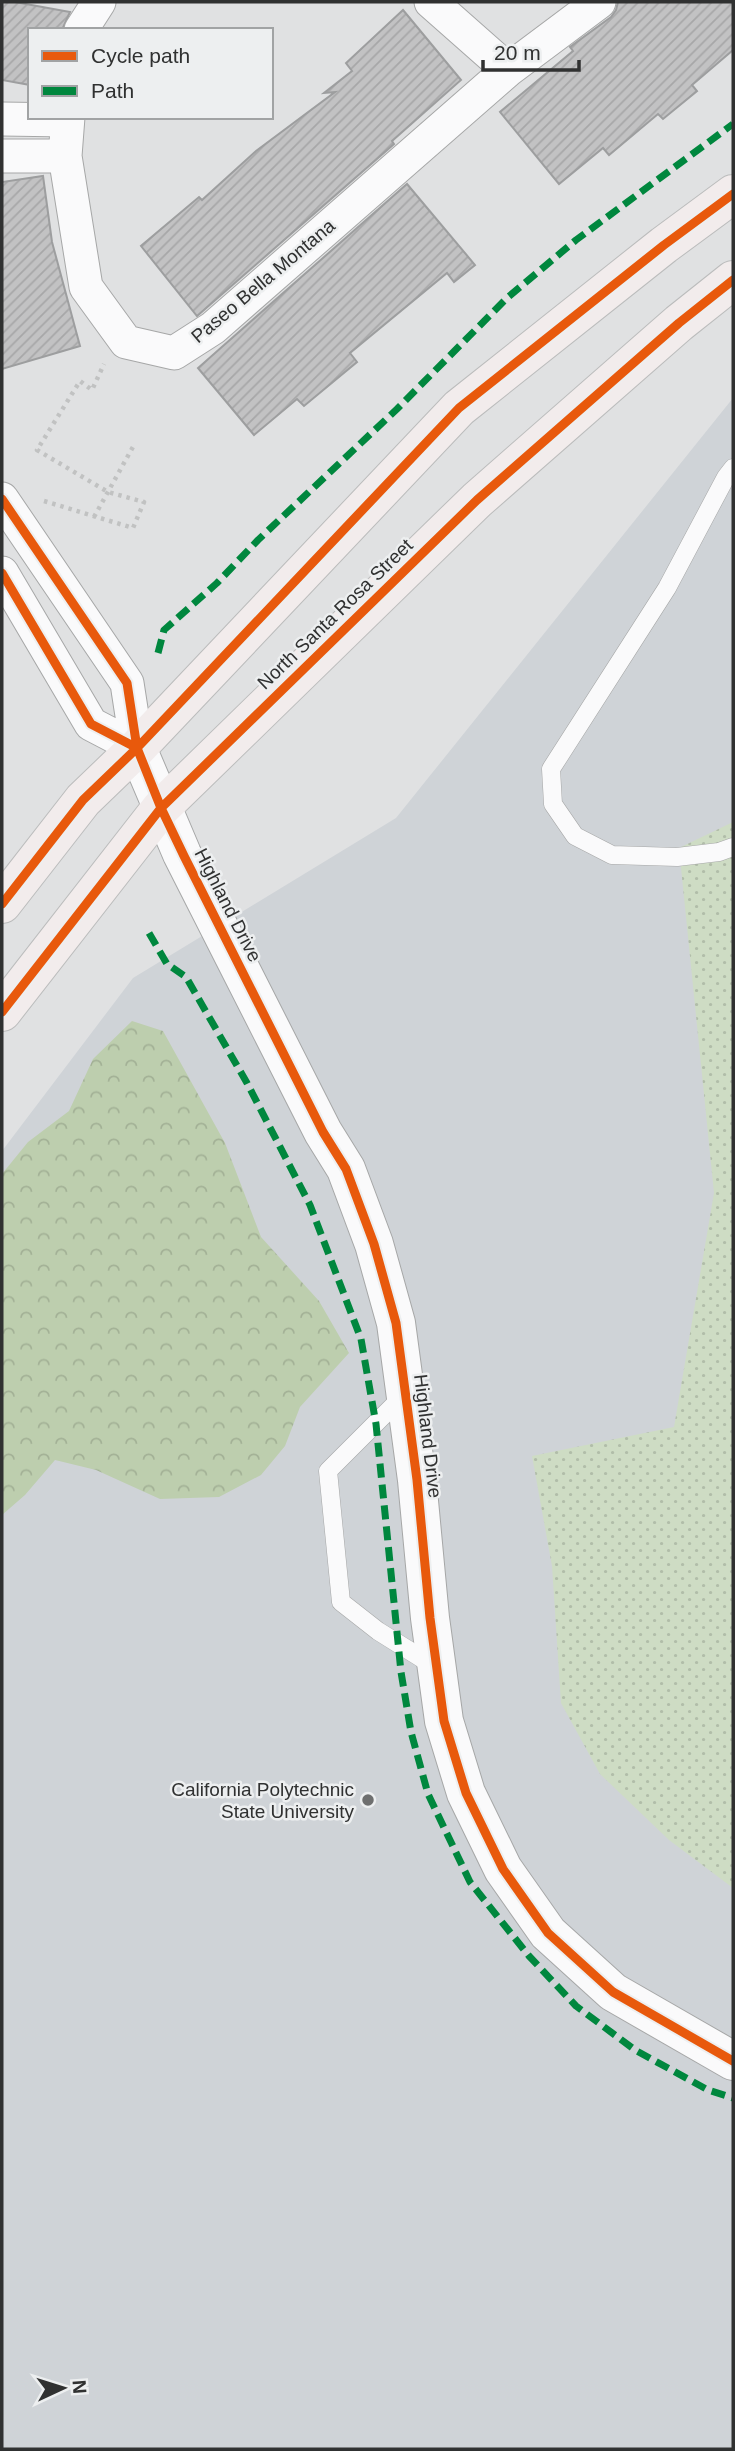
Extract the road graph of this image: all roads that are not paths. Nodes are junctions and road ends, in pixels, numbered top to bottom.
1 (99, 2) edge
2 (431, 2) edge
3 (599, 2) edge
4 (82, 28) edge
5 (508, 70) junction
6 (2, 119) edge
7 (68, 119) edge
8 (2, 156) edge
9 (65, 156) junction
10 (733, 194) edge
11 (733, 280) edge
12 (733, 468) edge
13 (2, 499) edge
14 (2, 574) edge
15 (137, 748) junction
16 (161, 808) junction
17 (733, 847) edge
18 (2, 904) edge
19 (2, 1012) edge
20 (405, 1394) junction
21 (436, 1667) junction
22 (733, 2061) edge

1 - 4 street
2 - 5 street
3 - 5 street, Paseo Bella Montana
5 - 9 street, Paseo Bella Montana
6 - 7 street, Paseo Bella Montana
7 - 9 street, Paseo Bella Montana
8 - 9 street
10 - 15 highway
11 - 16 highway, North Santa Rosa Street
12 - 17 lane
13 - 15 street, Highland Drive
14 - 15 street
15 - 16 street, Highland Drive
15 - 18 highway
16 - 19 highway, North Santa Rosa Street
16 - 20 street, Highland Drive
20 - 21 street, Highland Drive
20 - 21 lane
21 - 22 street, Highland Drive

